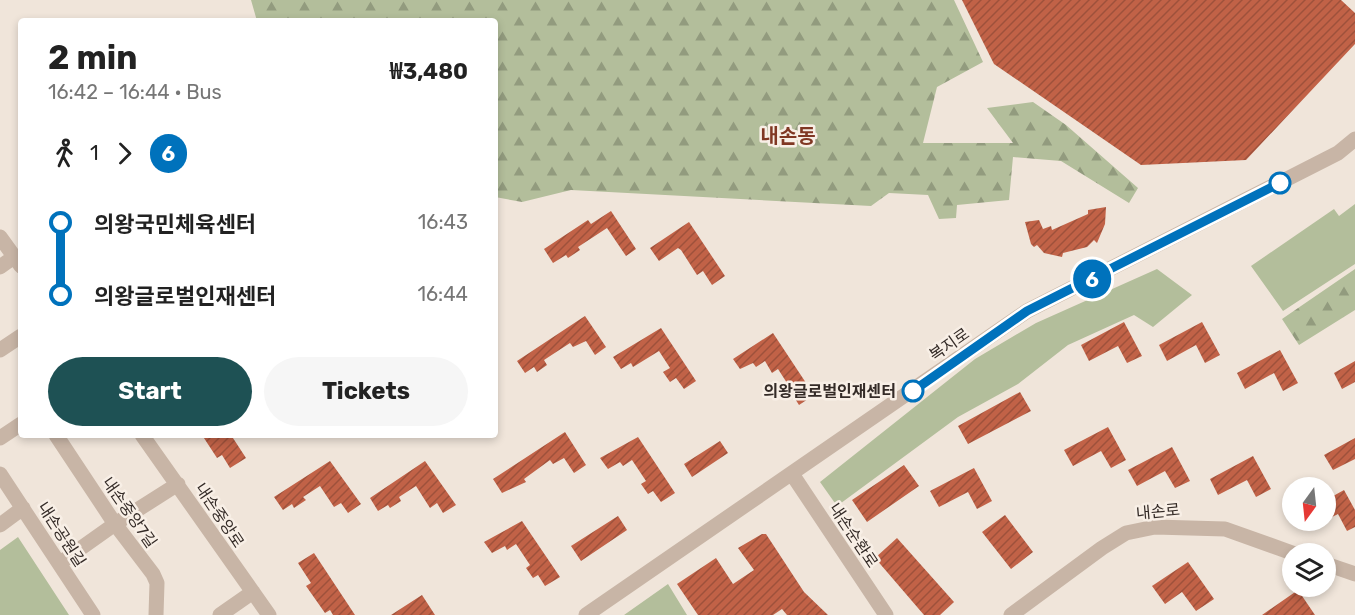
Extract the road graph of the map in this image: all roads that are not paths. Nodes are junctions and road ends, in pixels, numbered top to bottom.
1 (1355, 139) edge
2 (0, 237) edge
3 (17, 261) edge
4 (0, 267) edge
5 (18, 338) edge
6 (0, 350) edge
7 (18, 426) edge
8 (0, 438) edge
9 (58, 438) edge
10 (144, 438) edge
11 (0, 474) edge
12 (792, 474) junction
13 (178, 484) junction
14 (24, 508) junction
15 (115, 524) junction
16 (0, 525) edge
17 (1282, 549) edge
18 (60, 563) junction
19 (1336, 567) edge
20 (1355, 574) edge
21 (253, 592) junction
22 (93, 615) edge
23 (156, 615) edge
24 (220, 615) edge
25 (269, 615) edge
26 (586, 615) edge
27 (886, 615) edge
28 (1011, 615) edge

1 - 12 street, 복지로
2 - 3 street
3 - 4 street
5 - 6 street
7 - 8 street
9 - 15 street, 내손중앙7길
10 - 13 street, 내손중앙로
11 - 14 street, 내손공원길
12 - 26 street, 복지로
12 - 27 street, 내손순환로
13 - 15 street
13 - 21 street, 내손중앙로
14 - 16 street
14 - 18 street, 내손공원길
15 - 18 street
15 - 23 street, 내손중앙7길
17 - 28 street, 내손로
18 - 22 street, 내손공원길
19 - 20 street
21 - 24 street
21 - 25 street, 내손중앙로

